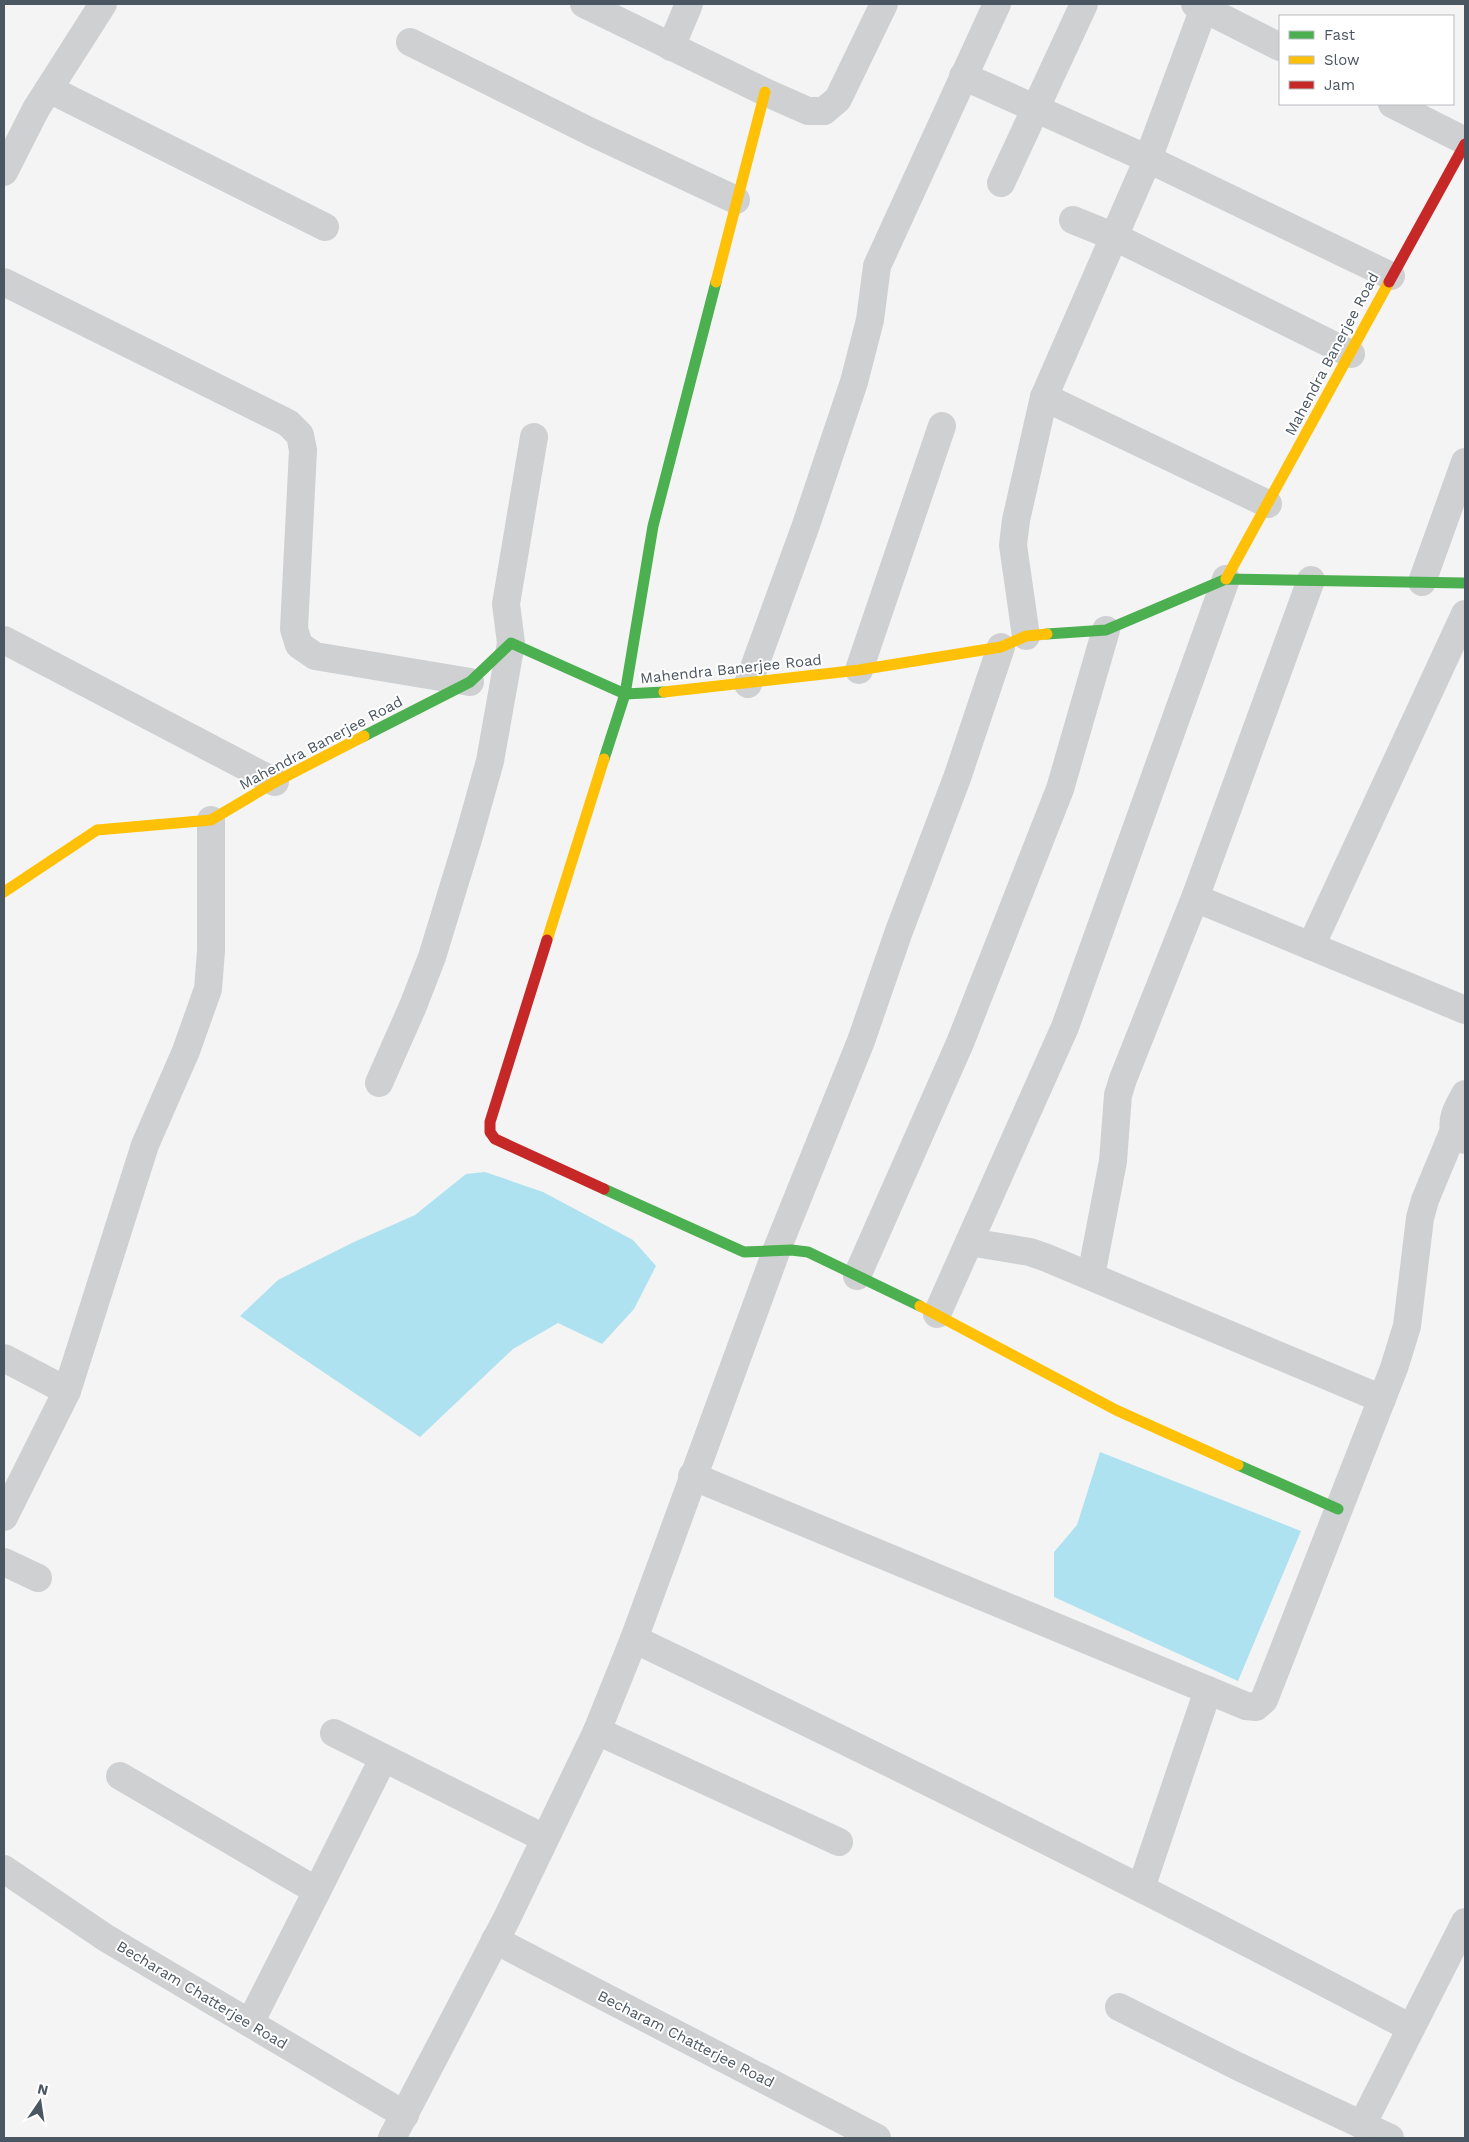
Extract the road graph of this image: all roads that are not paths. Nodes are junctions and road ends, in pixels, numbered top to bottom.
1 (103, 4) edge
2 (584, 4) edge
3 (689, 4) edge
4 (884, 4) edge
5 (997, 4) edge
6 (1084, 4) edge
7 (1200, 6) edge
8 (410, 42) dead end
9 (1279, 46) edge
10 (671, 47) junction
11 (963, 76) junction
12 (49, 89) junction
13 (764, 92) junction
14 (1394, 105) edge
15 (1035, 108) junction
16 (1465, 143) edge
17 (1148, 159) junction
18 (4, 172) edge
19 (1001, 183) dead end
20 (736, 200) junction
21 (1073, 220) dead end
22 (326, 227) dead end
23 (1115, 237) junction
24 (1391, 276) junction
25 (4, 282) edge
26 (1351, 354) junction
27 (1044, 397) junction
28 (942, 426) dead end
29 (534, 437) dead end
30 (1465, 462) edge
31 (1268, 504) junction
32 (1226, 579) junction
33 (1311, 580) junction
34 (1422, 582) junction
35 (1465, 583) edge
36 (1465, 614) edge
37 (1106, 630) junction
38 (1026, 636) junction
39 (4, 640) edge
40 (511, 643) junction
41 (1001, 646) junction
42 (859, 670) junction
43 (470, 682) junction
44 (748, 684) junction
45 (625, 694) junction
46 (275, 782) junction
47 (211, 820) junction
48 (4, 892) edge
49 (1194, 898) junction
50 (1311, 946) junction
51 (1465, 1010) edge
52 (379, 1083) dead end
53 (1465, 1094) edge
54 (1460, 1135) edge
55 (969, 1242) junction
56 (777, 1249) junction
57 (857, 1276) junction
58 (1091, 1276) junction
59 (937, 1314) junction
60 (4, 1358) edge
61 (67, 1391) junction
62 (1382, 1399) junction
63 (692, 1476) junction
64 (1338, 1509) junction
65 (4, 1517) edge
66 (4, 1562) edge
67 (38, 1578) dead end
68 (634, 1639) junction
69 (1208, 1690) junction
70 (597, 1731) junction
71 (334, 1732) dead end
72 (383, 1759) junction
73 (120, 1776) dead end
74 (544, 1838) junction
75 (838, 1842) dead end
76 (4, 1868) edge
77 (1141, 1888) junction
78 (317, 1891) junction
79 (1465, 1922) edge
80 (501, 1929) junction
81 (1119, 2007) dead end
82 (250, 2022) junction
83 (1411, 2028) junction
84 (1362, 2125) junction
85 (397, 2129) edge
86 (877, 2138) edge
87 (1390, 2138) edge

1 - 12 street
2 - 10 street
3 - 10 street
4 - 13 street
5 - 11 street
6 - 15 street
7 - 9 street
7 - 17 street
8 - 20 street
10 - 13 street
11 - 15 street
11 - 44 street
12 - 18 street
12 - 22 street
13 - 20 street
14 - 16 street
15 - 17 street
15 - 19 street
16 - 24 street, Mahendra Banerjee Road
17 - 23 street
17 - 24 street
20 - 45 street
21 - 23 street
23 - 26 street
23 - 27 street
24 - 26 street, Mahendra Banerjee Road
25 - 43 street
26 - 31 street, Mahendra Banerjee Road
27 - 31 street
27 - 38 street
28 - 42 street
29 - 40 street
30 - 34 street
31 - 32 street, Mahendra Banerjee Road
32 - 33 street, Mahendra Banerjee Road
32 - 37 street, Mahendra Banerjee Road
32 - 55 street
33 - 34 street, Mahendra Banerjee Road
33 - 49 street
34 - 35 street, Mahendra Banerjee Road
36 - 50 street
37 - 38 street, Mahendra Banerjee Road
37 - 57 street
38 - 41 street, Mahendra Banerjee Road
39 - 46 street
40 - 43 street, Mahendra Banerjee Road
40 - 45 street, Mahendra Banerjee Road
40 - 52 street
41 - 42 street, Mahendra Banerjee Road
41 - 56 street
42 - 44 street, Mahendra Banerjee Road
43 - 46 street, Mahendra Banerjee Road
44 - 45 street, Mahendra Banerjee Road
45 - 56 street
46 - 47 street, Mahendra Banerjee Road
47 - 48 street, Mahendra Banerjee Road
47 - 61 street
49 - 50 street
49 - 58 street
50 - 51 street
53 - 54 street
54 - 62 street
55 - 58 street
55 - 59 street
56 - 57 street
56 - 63 street
57 - 59 street
58 - 62 street
59 - 64 street
60 - 61 street
61 - 65 street
62 - 64 street
63 - 68 street
63 - 69 street
64 - 69 street
66 - 67 street
68 - 70 street
68 - 77 street
69 - 77 street
70 - 74 street
70 - 75 street
71 - 72 street
72 - 74 street
72 - 78 street
73 - 78 street
74 - 80 street
76 - 82 street, Becharam Chatterjee Road
77 - 83 street
78 - 82 street
79 - 83 street
80 - 85 street, Becharam Chatterjee Road
80 - 86 street, Becharam Chatterjee Road
81 - 84 street
82 - 85 street, Becharam Chatterjee Road
83 - 84 street
84 - 87 street

